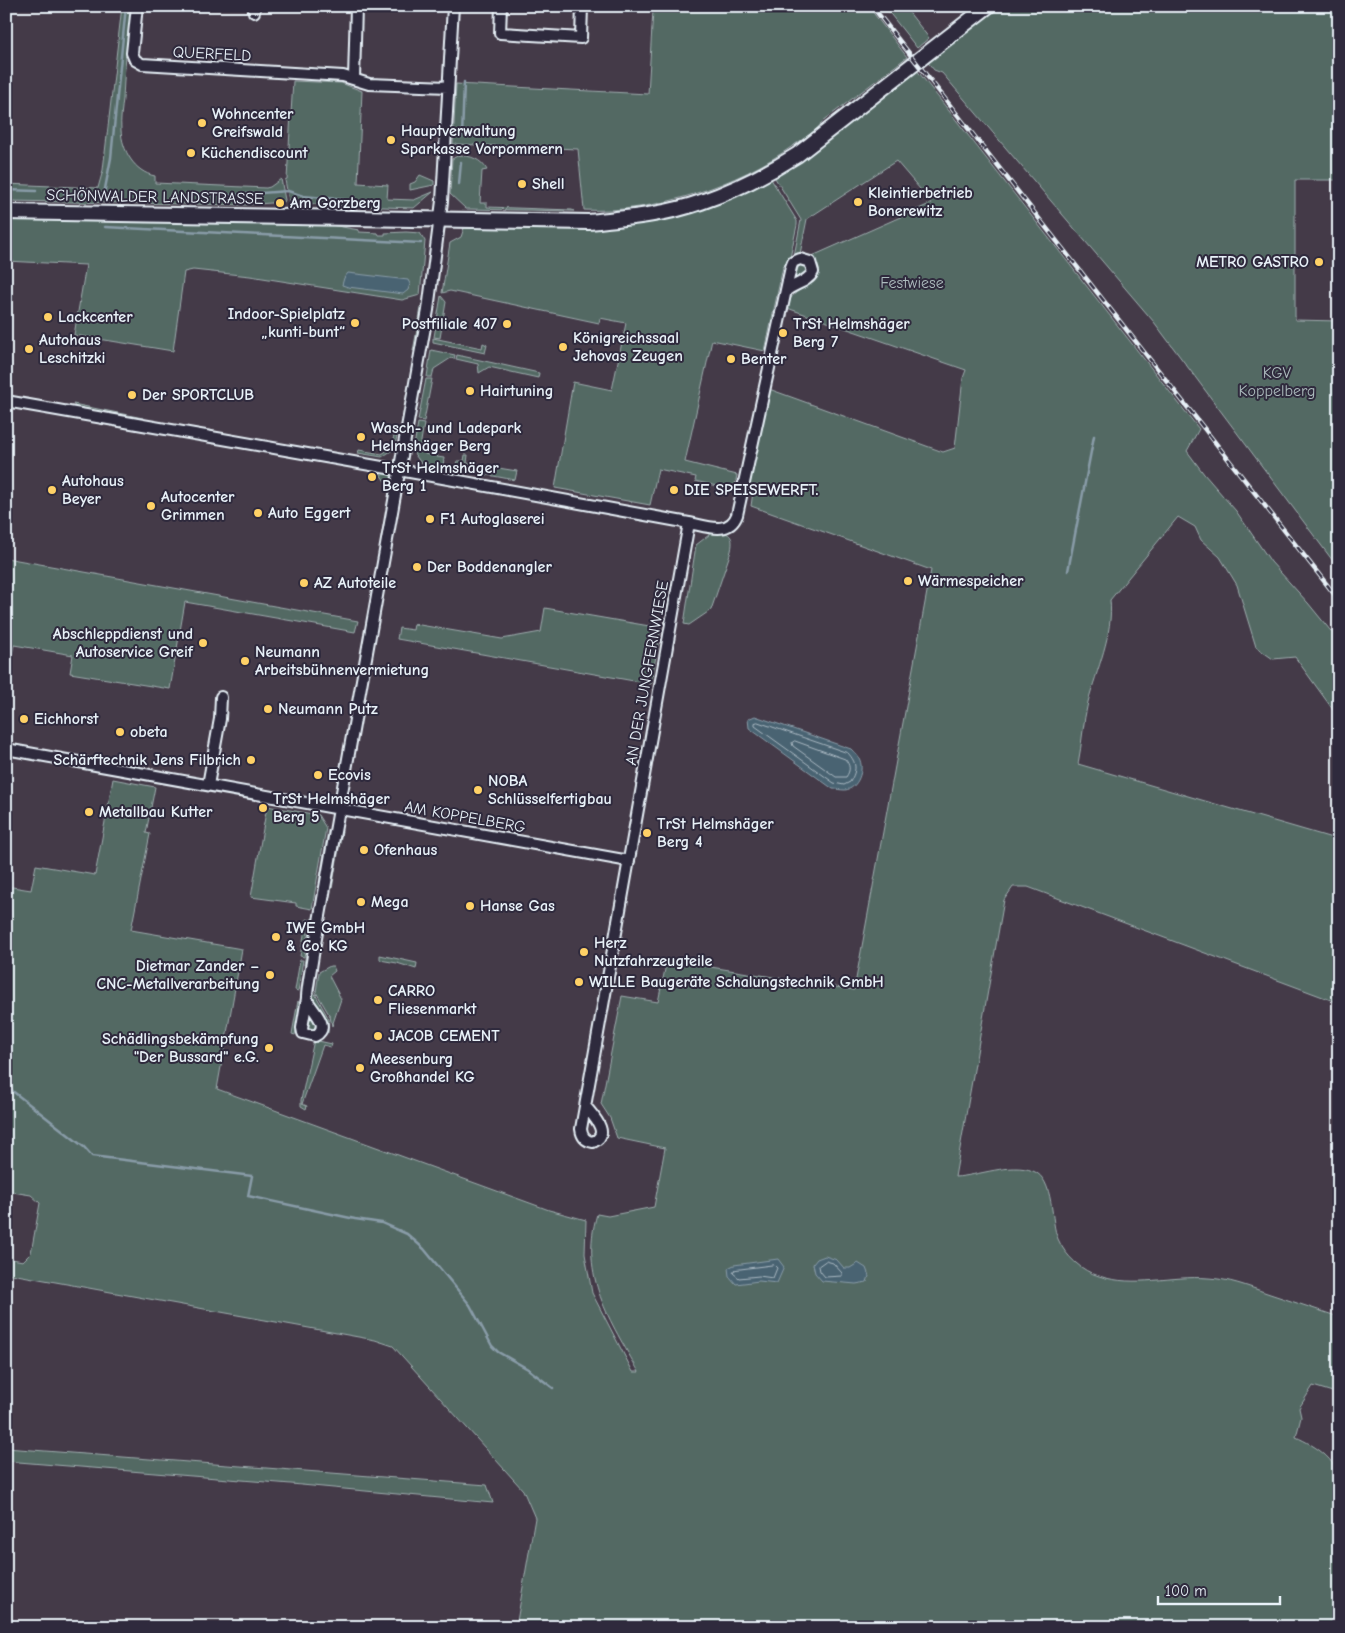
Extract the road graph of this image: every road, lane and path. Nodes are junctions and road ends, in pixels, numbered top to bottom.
1 (137, 6) edge
2 (356, 6) edge
3 (453, 6) edge
4 (501, 6) edge
5 (582, 6) edge
6 (988, 6) edge
7 (354, 79) junction
8 (448, 87) junction
9 (6, 212) edge
10 (440, 220) junction
11 (786, 291) dead end
12 (6, 401) edge
13 (399, 470) junction
14 (689, 523) junction
15 (220, 697) dead end
16 (6, 750) edge
17 (208, 785) junction
18 (339, 810) junction
19 (629, 861) junction
20 (307, 998) dead end
21 (586, 1107) dead end

1 - 7 street, QUERFELD
2 - 7 street
3 - 8 street
4 - 5 street
6 - 10 main road, SCHÖNWALDER LANDSTRASSE
7 - 8 street, QUERFELD
8 - 10 street
9 - 10 main road, SCHÖNWALDER LANDSTRASSE
10 - 13 street
11 - 14 street
12 - 13 street
13 - 14 street
13 - 18 street
14 - 19 street, AN DER JUNGFERNWIESE
15 - 17 street
16 - 17 street, AM KOPPELBERG
17 - 18 street, AM KOPPELBERG
18 - 19 street, AM KOPPELBERG
18 - 20 street
19 - 21 street, AN DER JUNGFERNWIESE

